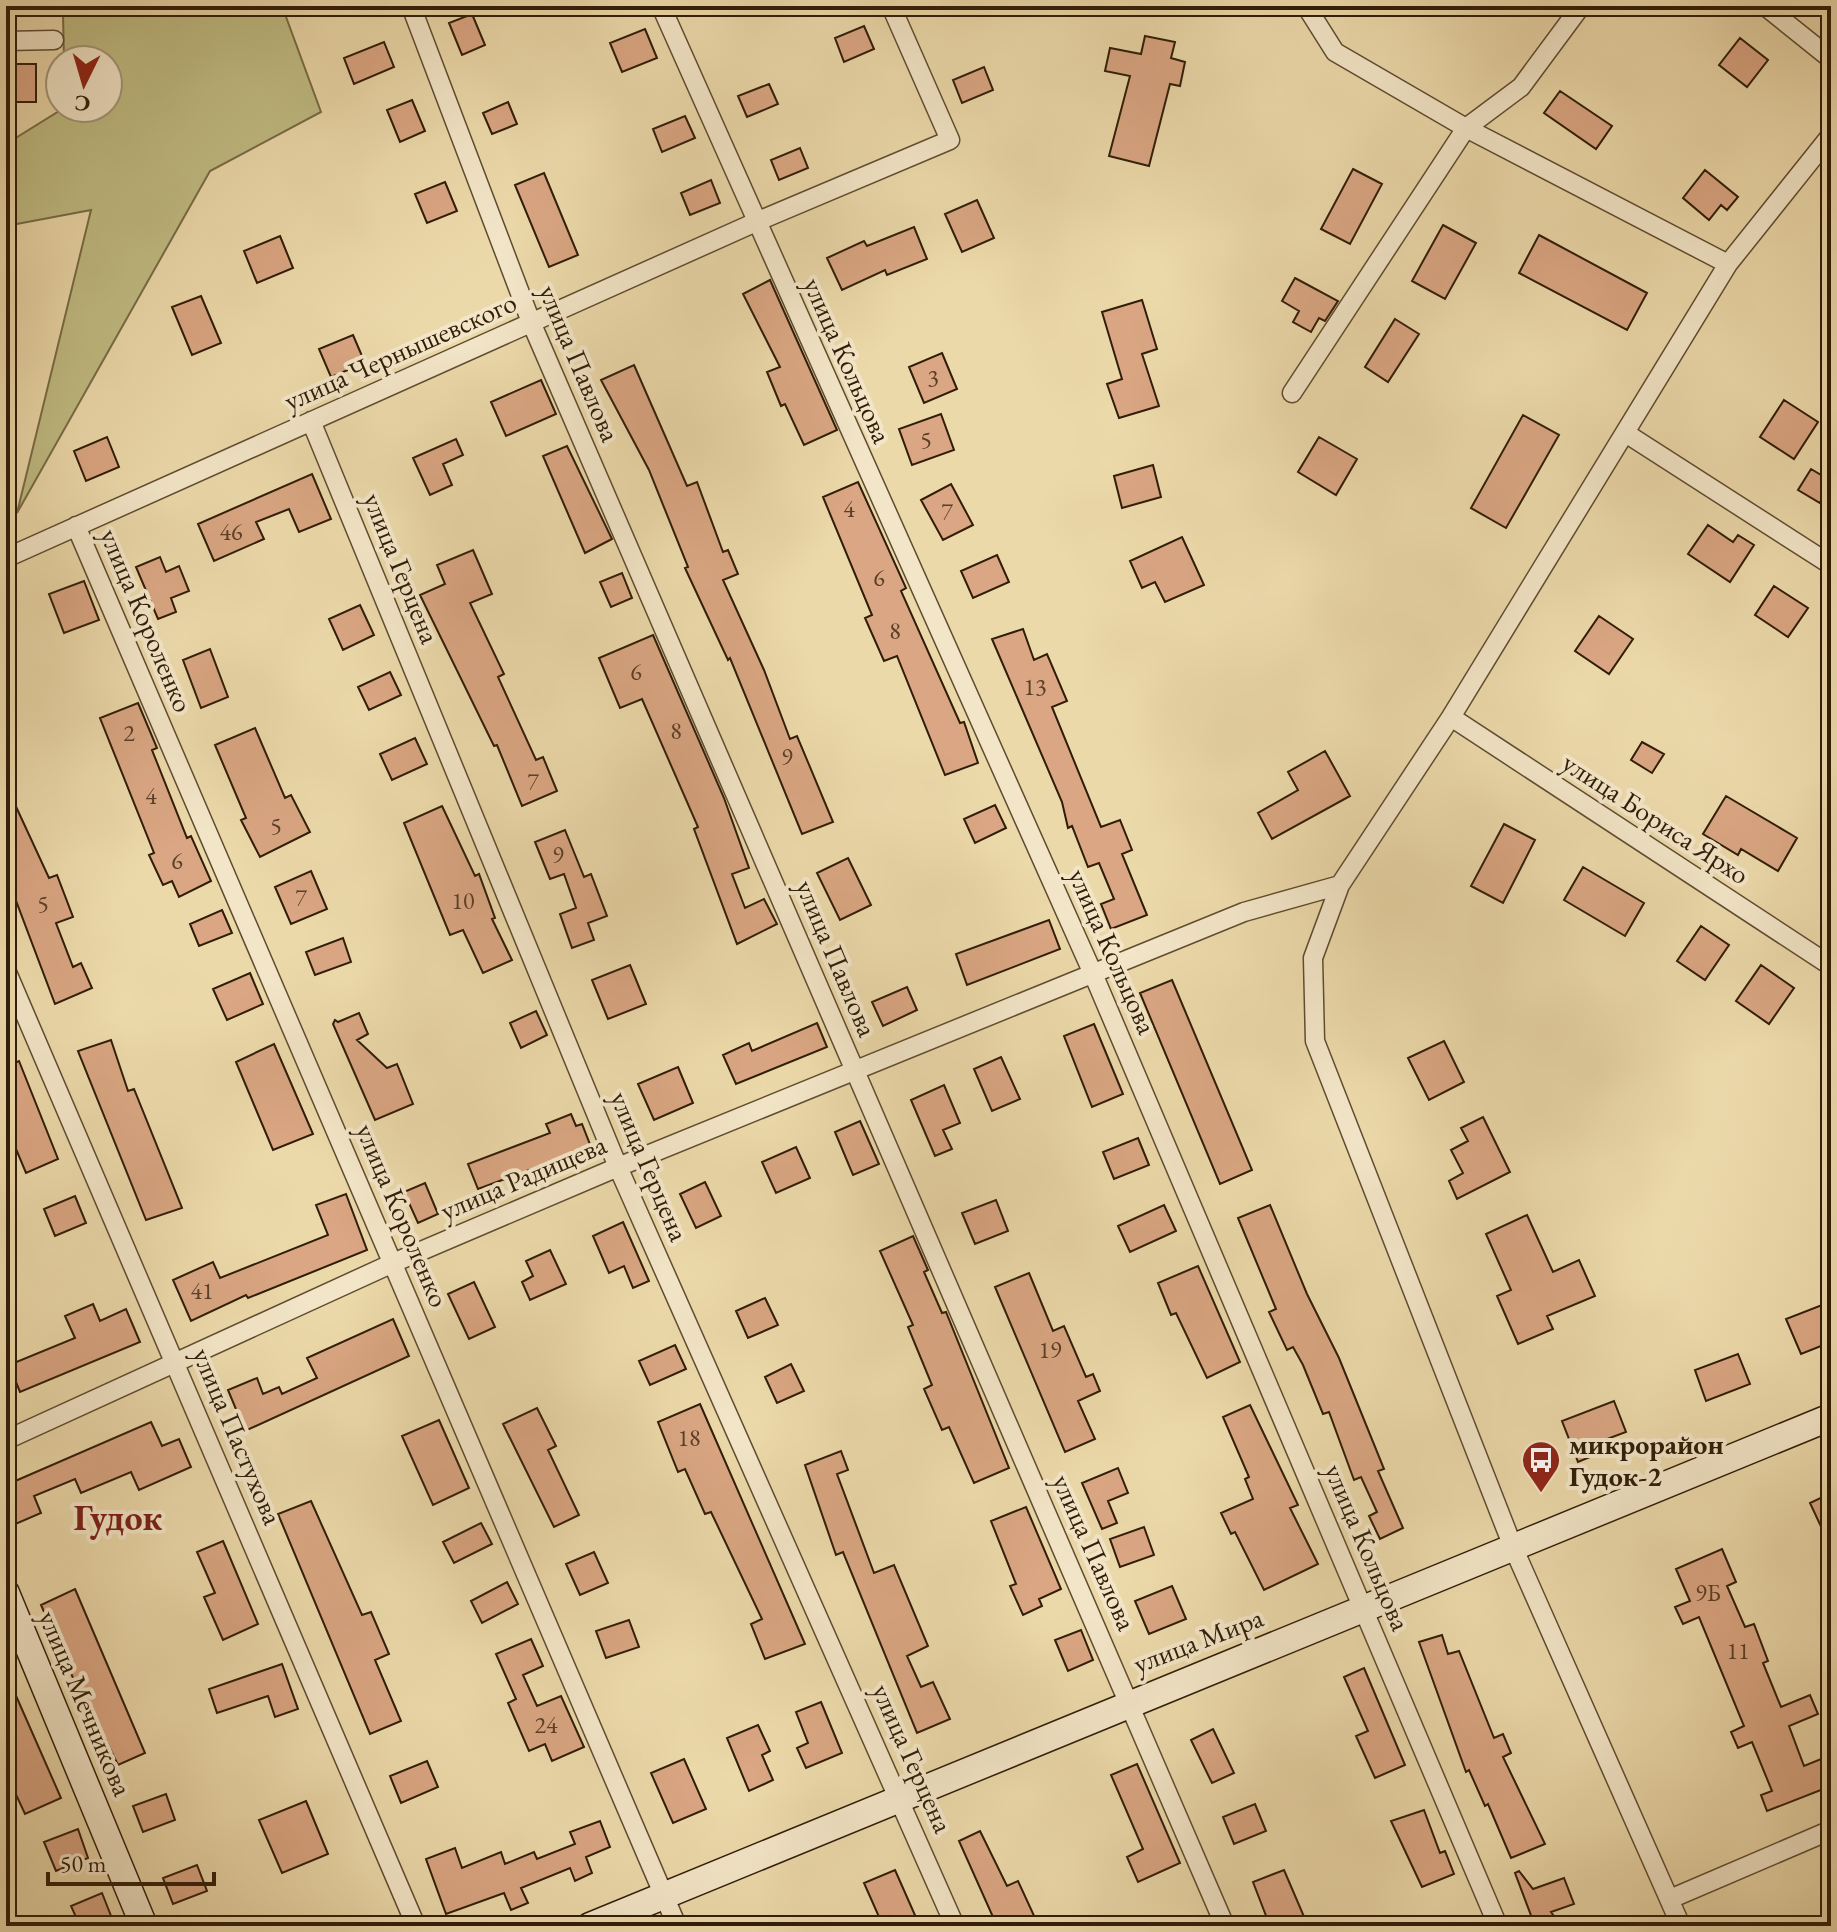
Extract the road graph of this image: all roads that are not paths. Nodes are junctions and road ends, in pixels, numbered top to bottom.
1 (411, 6) edge
2 (661, 6) edge
3 (891, 6) edge
4 (1306, 6) edge
5 (1581, 6) edge
6 (1765, 6) edge
7 (54, 40) dead end
8 (6, 41) edge
9 (1831, 59) edge
10 (1466, 128) junction
11 (1827, 145) edge
12 (756, 222) junction
13 (1728, 264) junction
14 (531, 322) junction
15 (1292, 393) dead end
16 (311, 421) junction
17 (1627, 434) junction
18 (76, 526) junction
19 (6, 558) edge
20 (1831, 565) edge
21 (1451, 717) junction
22 (1340, 885) junction
23 (1831, 966) edge
24 (6, 970) edge
25 (1094, 976) junction
26 (855, 1069) junction
27 (618, 1167) junction
28 (393, 1263) junction
29 (177, 1364) junction
30 (1831, 1417) edge
31 (6, 1440) edge
32 (1513, 1547) junction
33 (6, 1593) edge
34 (1364, 1610) junction
35 (1130, 1701) junction
36 (900, 1797) junction
37 (1831, 1830) edge
38 (664, 1894) junction
39 (1670, 1899) junction
40 (144, 1926) edge
41 (416, 1926) edge
42 (590, 1926) edge
43 (677, 1926) edge
44 (955, 1926) edge
45 (1225, 1926) edge
46 (1498, 1926) edge
47 (1681, 1926) edge

1 - 14 street, улица Павлова
2 - 12 street, улица Кольцова
3 - 12 street, улица Чернышевского
4 - 10 street
5 - 10 street
6 - 9 street
7 - 8 street
10 - 13 street
10 - 15 street
11 - 13 street
12 - 14 street, улица Чернышевского
12 - 25 street, улица Кольцова
13 - 17 street
14 - 16 street, улица Чернышевского
14 - 26 street, улица Павлова
16 - 18 street, улица Чернышевского
16 - 27 street, улица Герцена
17 - 20 street
17 - 21 street
18 - 19 street, улица Чернышевского
18 - 28 street, улица Короленко
21 - 22 street
21 - 23 street, улица Бориса Ярхо
22 - 25 street, улица Радищева
22 - 32 street
24 - 29 street, улица Пастухова
25 - 26 street, улица Радищева
25 - 34 street, улица Кольцова
26 - 27 street, улица Радищева
26 - 35 street, улица Павлова
27 - 28 street, улица Радищева
27 - 36 street, улица Герцена
28 - 29 street, улица Радищева
28 - 38 street, улица Короленко
29 - 31 street, улица Радищева
29 - 41 street, улица Пастухова
30 - 32 main road, улица Мира
32 - 34 main road, улица Мира
32 - 39 street
33 - 40 main road, улица Мечникова
34 - 35 main road, улица Мира
34 - 46 street, улица Кольцова
35 - 36 main road, улица Мира
35 - 45 street, улица Павлова
36 - 38 main road, улица Мира
36 - 44 street, улица Герцена
37 - 39 street
38 - 42 main road, улица Мира
38 - 43 street, улица Короленко
39 - 47 street

